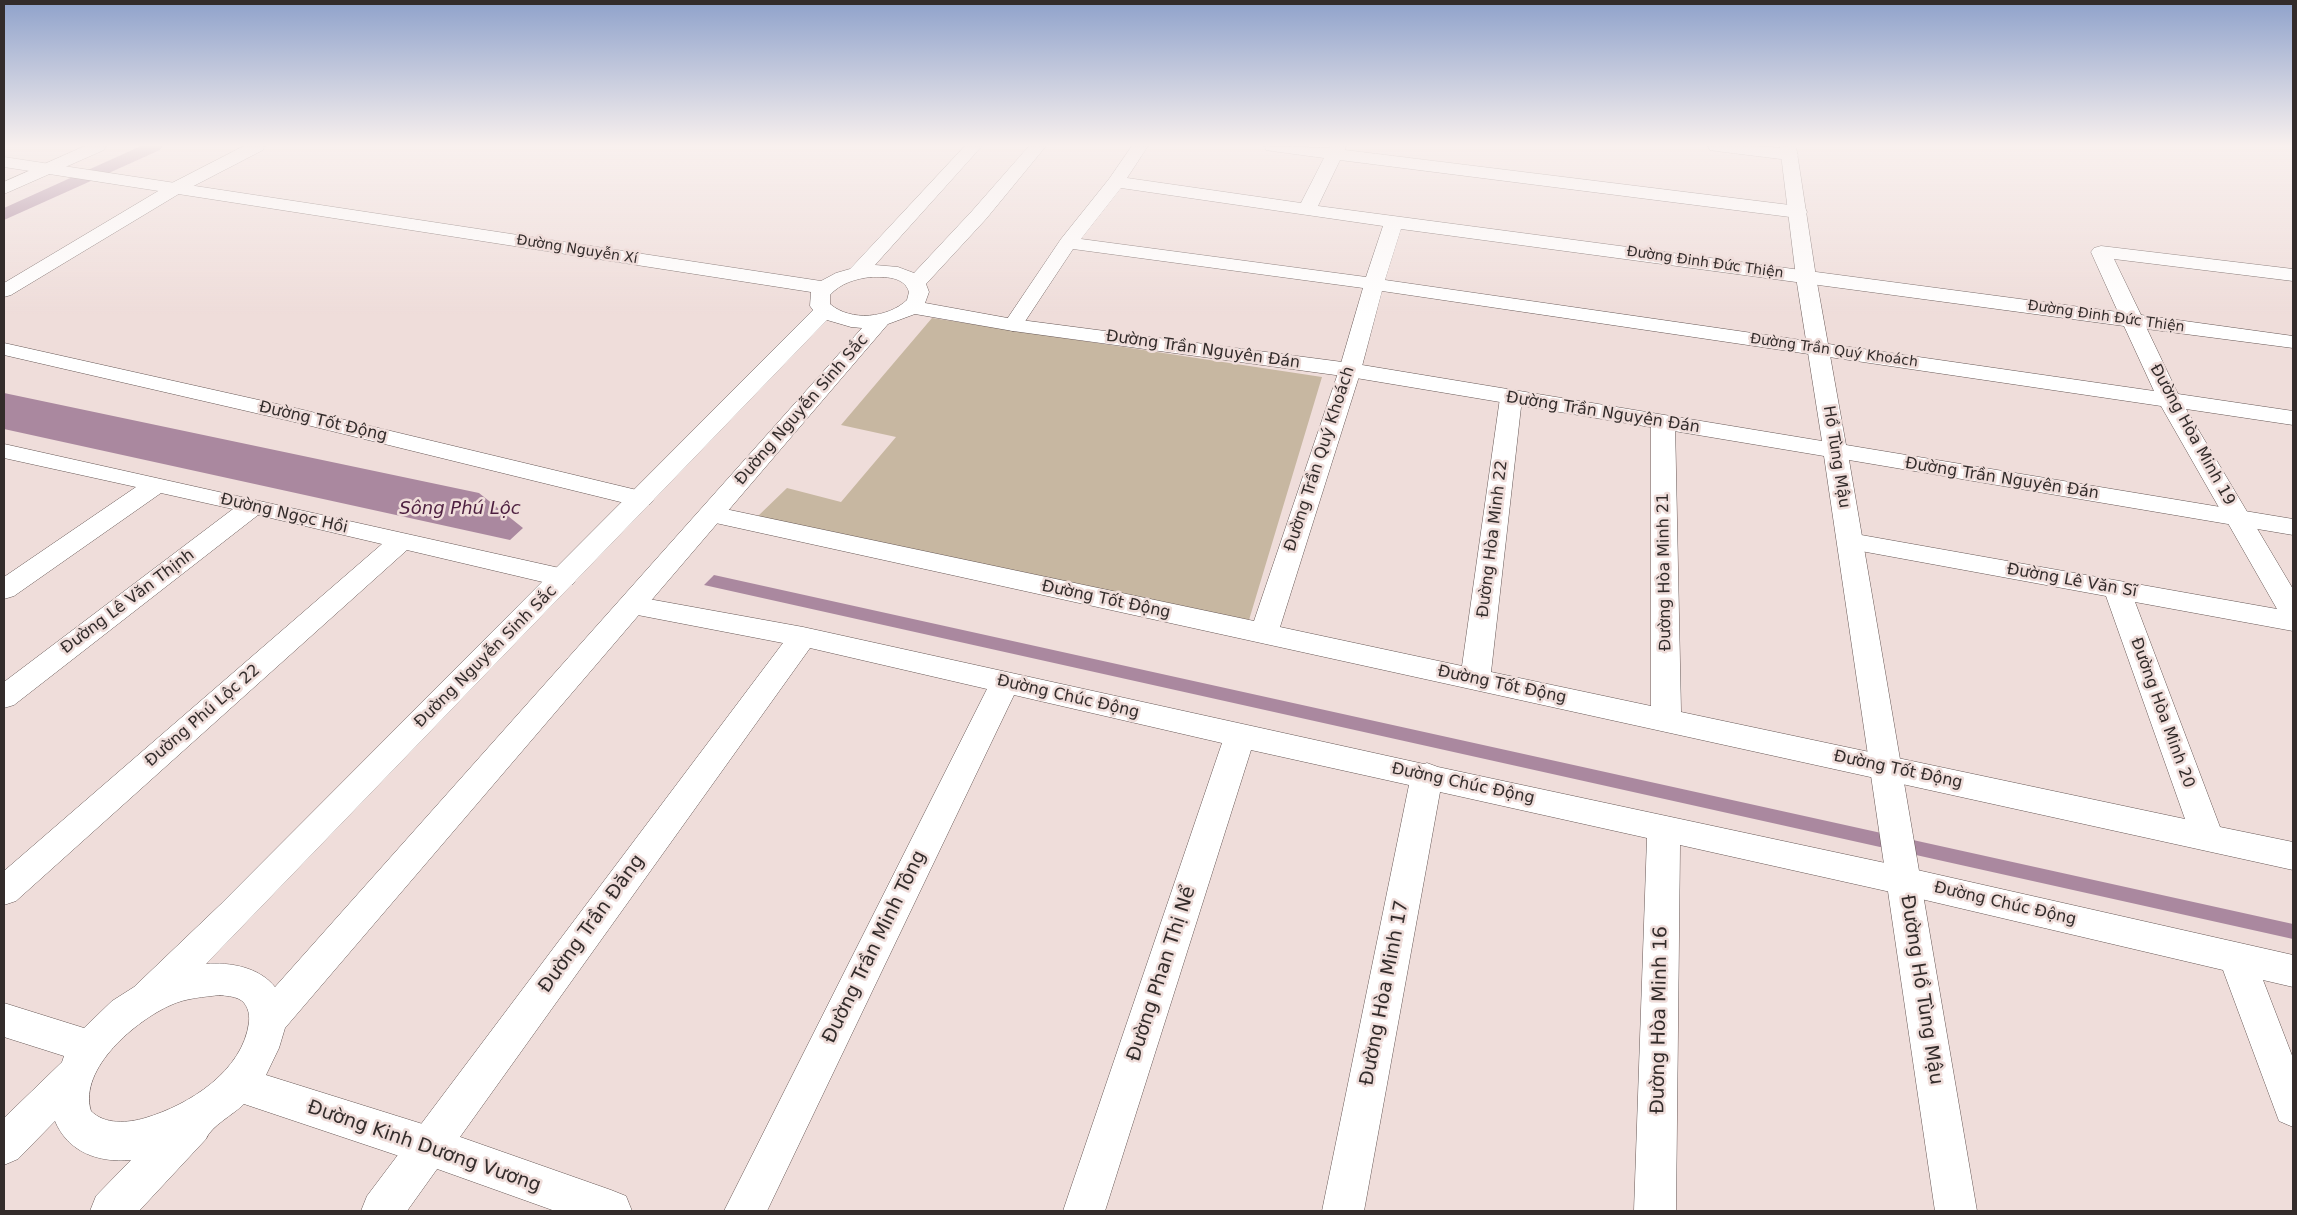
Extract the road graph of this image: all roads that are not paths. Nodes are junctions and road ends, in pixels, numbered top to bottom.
1 (151, 203) edge
2 (261, 203) edge
3 (922, 203) edge
4 (990, 203) edge
5 (1100, 203) edge
6 (1257, 203) edge
7 (1311, 203) edge
8 (1729, 203) edge
9 (1797, 203) edge
10 (1307, 210) junction
11 (1798, 212) junction
12 (1394, 222) junction
13 (1068, 243) junction
14 (857, 273) junction
15 (2293, 275) edge
16 (1806, 277) junction
17 (916, 283) junction
18 (1374, 284) junction
19 (4, 291) edge
20 (824, 300) junction
21 (911, 307) junction
22 (881, 319) junction
23 (2133, 320) junction
24 (1013, 325) junction
25 (2293, 342) edge
26 (4, 349) edge
27 (1818, 349) junction
28 (1350, 370) junction
29 (1511, 398) junction
30 (2168, 400) junction
31 (2293, 418) edge
32 (1663, 423) junction
33 (1834, 452) junction
34 (9, 457) edge
35 (158, 484) junction
36 (642, 498) junction
37 (252, 507) junction
38 (711, 514) junction
39 (2237, 517) junction
40 (2293, 527) edge
41 (1850, 540) junction
42 (402, 541) junction
43 (564, 578) junction
44 (2117, 589) junction
45 (4, 590) edge
46 (632, 605) junction
47 (2293, 612) edge
48 (2293, 622) edge
49 (1264, 634) junction
50 (802, 637) junction
51 (1475, 680) junction
52 (1005, 683) junction
53 (4, 697) edge
54 (1666, 721) junction
55 (1240, 736) junction
56 (1887, 773) junction
57 (1427, 775) junction
58 (1664, 829) junction
59 (2208, 838) junction
60 (2293, 856) edge
61 (1903, 875) junction
62 (4, 891) edge
63 (2236, 957) junction
64 (2293, 971) edge
65 (146, 1000) junction
66 (4, 1020) edge
67 (268, 1021) junction
68 (82, 1061) junction
69 (238, 1084) junction
70 (2293, 1108) edge
71 (202, 1114) junction
72 (4, 1145) edge
73 (429, 1146) junction
74 (111, 1211) edge
75 (382, 1211) edge
76 (610, 1211) edge
77 (745, 1211) edge
78 (1084, 1211) edge
79 (1343, 1211) edge
80 (1655, 1211) edge
81 (1956, 1211) edge

1 - 19 street
2 - 20 street, Đường Nguyễn Xí
3 - 14 street
4 - 17 street
5 - 13 street
6 - 10 street, Đường Đinh Đức Thiện
7 - 10 street
8 - 11 street
9 - 11 street, Hồ Tùng Mậu
10 - 12 street, Đường Đinh Đức Thiện
11 - 16 street, Hồ Tùng Mậu
12 - 16 street, Đường Đinh Đức Thiện
12 - 18 street, Đường Trần Quý Khoách
13 - 18 street, Đường Trần Quý Khoách
13 - 24 street
14 - 17 street
14 - 20 street, Đường Nguyễn Sinh Sắc
15 - 23 street, Đường Hòa Minh 19
16 - 23 street, Đường Đinh Đức Thiện
16 - 27 street, Hồ Tùng Mậu
17 - 21 street
18 - 27 street, Đường Trần Quý Khoách
18 - 28 street, Đường Trần Quý Khoách
20 - 22 street, Đường Nguyễn Xí
20 - 36 street, Đường Nguyễn Sinh Sắc
21 - 22 street
21 - 24 street, Đường Trần Nguyên Đán
22 - 38 street, Đường Nguyễn Sinh Sắc
23 - 25 street, Đường Đinh Đức Thiện
23 - 30 street, Đường Hòa Minh 19
24 - 28 street, Đường Trần Nguyên Đán
26 - 36 street, Đường Tốt Động
27 - 30 street, Đường Trần Quý Khoách
27 - 33 street, Hồ Tùng Mậu
28 - 29 street, Đường Trần Nguyên Đán
28 - 49 street, Đường Trần Quý Khoách
29 - 32 street, Đường Trần Nguyên Đán
29 - 51 street, Đường Hòa Minh 22
30 - 31 street, Đường Trần Quý Khoách
30 - 39 street, Đường Hòa Minh 19
32 - 33 street, Đường Trần Nguyên Đán
32 - 54 street, Đường Hòa Minh 21
33 - 39 street, Đường Trần Nguyên Đán
33 - 41 street, Hồ Tùng Mậu
34 - 35 street, Đường Ngọc Hồi
35 - 37 street, Đường Ngọc Hồi
35 - 45 street
36 - 43 street, Đường Nguyễn Sinh Sắc
37 - 42 street, Đường Ngọc Hồi
37 - 53 street, Đường Lê Văn Thịnh
38 - 46 street, Đường Nguyễn Sinh Sắc
38 - 49 street, Đường Tốt Động
39 - 40 street, Đường Trần Nguyên Đán
39 - 47 street, Đường Hòa Minh 19
41 - 44 street, Đường Lê Văn Sĩ
41 - 56 street, Hồ Tùng Mậu
42 - 43 street, Đường Ngọc Hồi
42 - 62 street, Đường Phú Lộc 22
43 - 65 street, Đường Nguyễn Sinh Sắc
44 - 48 street, Đường Lê Văn Sĩ
44 - 59 street, Đường Hòa Minh 20
46 - 50 street, Đường Chúc Động
46 - 67 street, Đường Nguyễn Sinh Sắc
49 - 51 street, Đường Tốt Động
50 - 52 street, Đường Chúc Động
50 - 73 street, Đường Trần Đăng
51 - 54 street, Đường Tốt Động
52 - 55 street, Đường Chúc Động
52 - 77 street, Đường Trần Minh Tông
54 - 56 street, Đường Tốt Động
55 - 57 street, Đường Chúc Động
55 - 78 street, Đường Phan Thị Nể
56 - 59 street, Đường Tốt Động
56 - 61 street, Đường Hồ Tùng Mậu
57 - 58 street, Đường Chúc Động
57 - 79 street, Đường Hòa Minh 17
58 - 61 street, Đường Chúc Động
58 - 80 street, Đường Hòa Minh 16
59 - 60 street, Đường Tốt Động
61 - 63 street, Đường Chúc Động
61 - 81 street, Đường Hồ Tùng Mậu
63 - 64 street, Đường Chúc Động
63 - 70 street
65 - 67 street
65 - 68 street
66 - 68 street
67 - 69 street
68 - 71 street
68 - 72 street
69 - 71 street
69 - 73 street, Đường Kinh Dương Vương
71 - 74 street
73 - 75 street, Đường Trần Đăng
73 - 76 street, Đường Kinh Dương Vương

